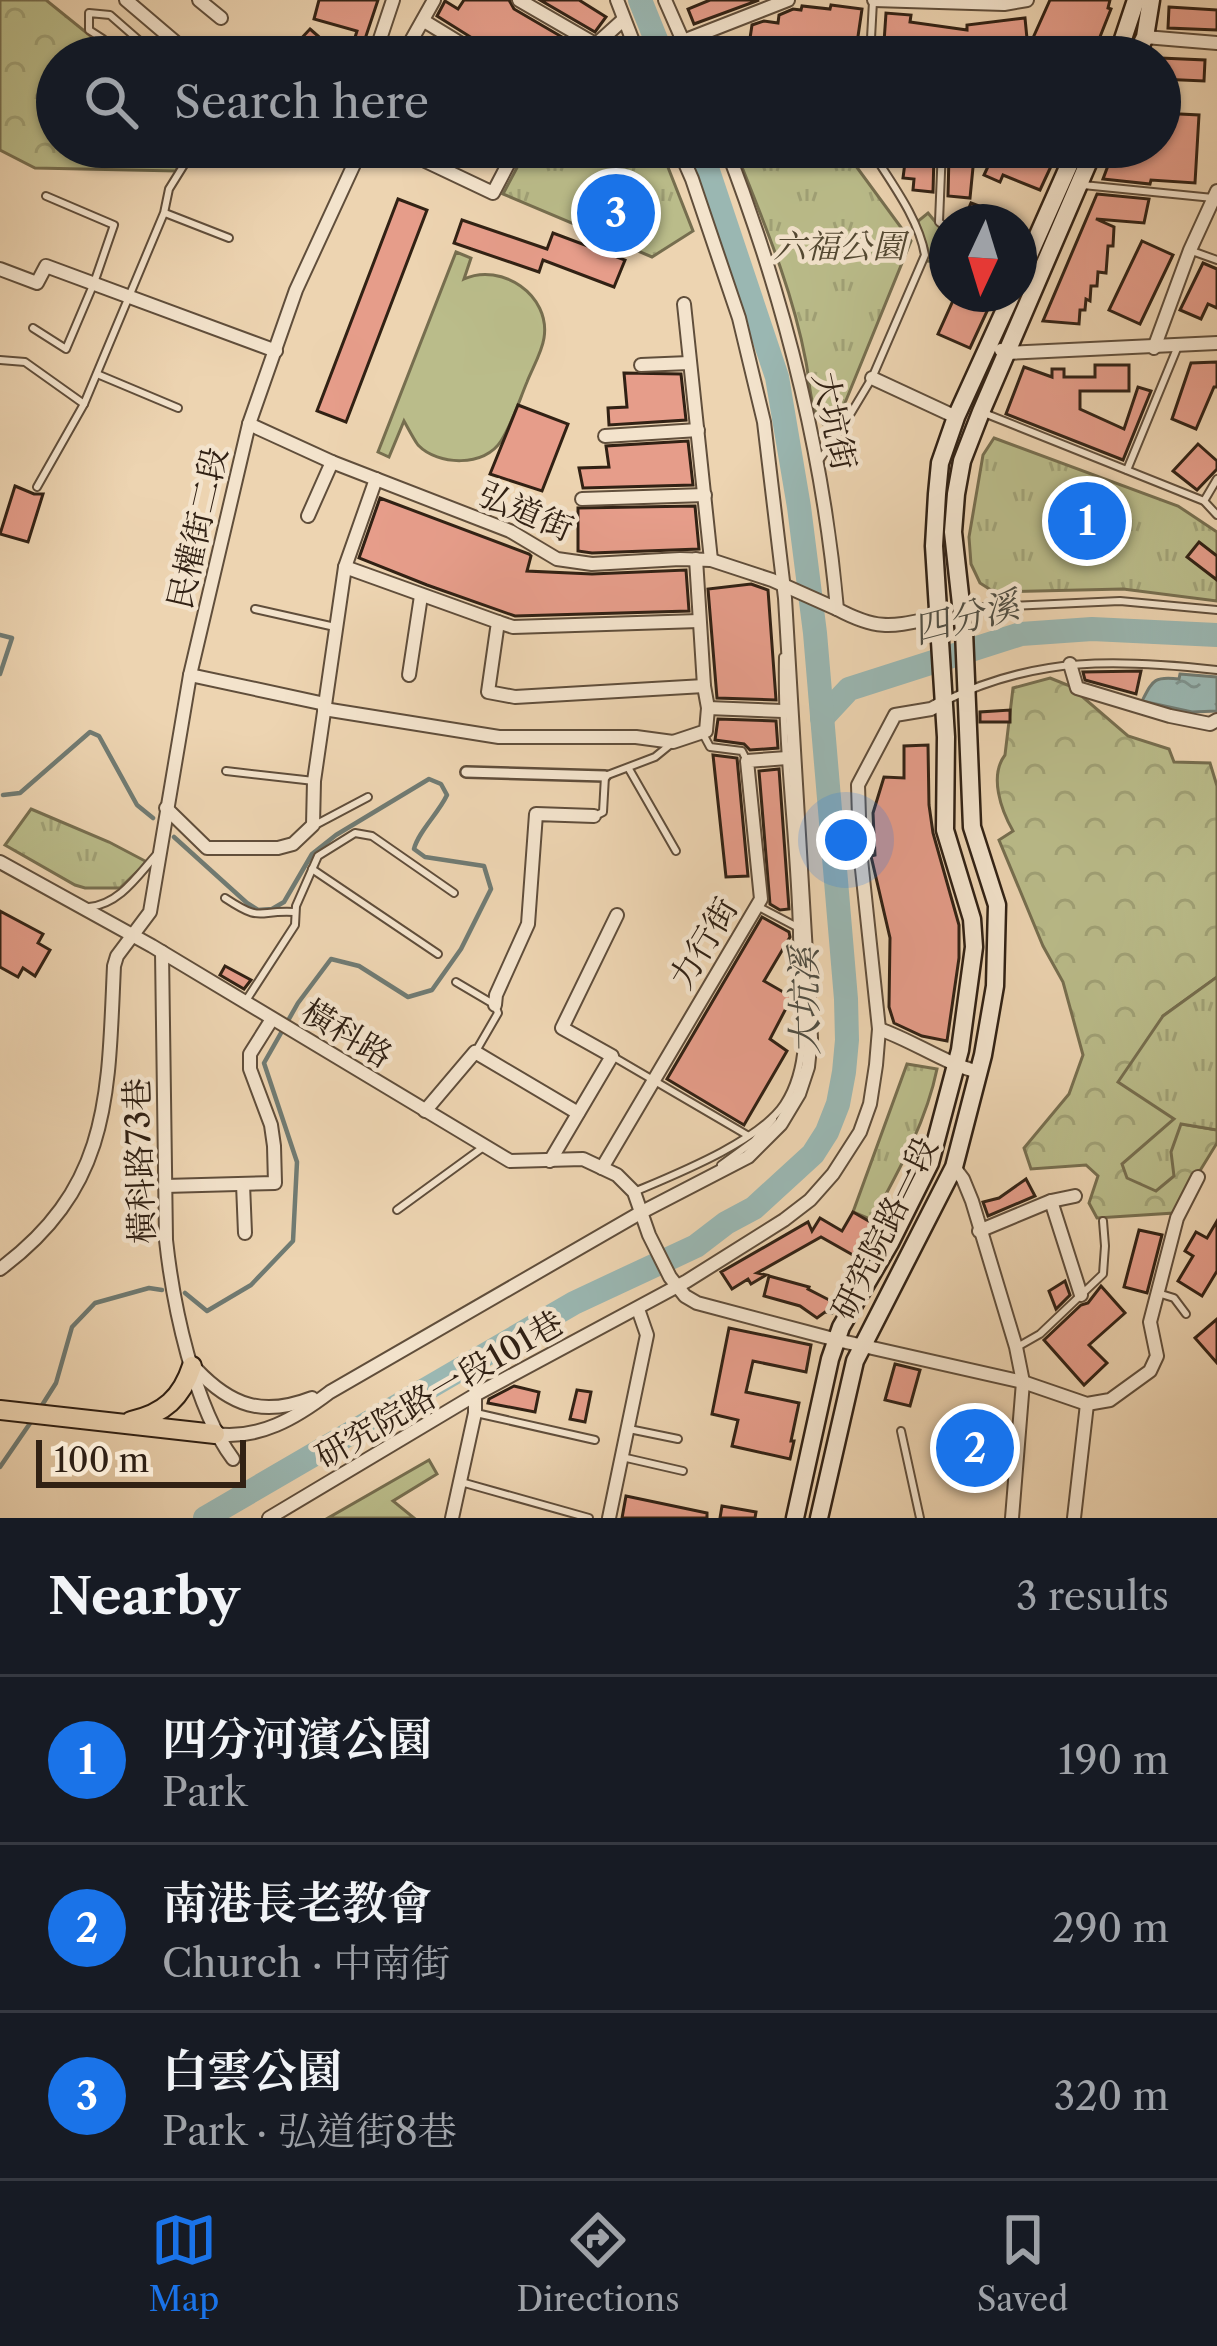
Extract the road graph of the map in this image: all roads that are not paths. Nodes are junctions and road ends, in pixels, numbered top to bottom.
1 (126, 0) edge
2 (199, 0) edge
3 (393, 0) edge
4 (434, 0) edge
5 (519, 0) edge
6 (617, 0) edge
7 (665, 0) edge
8 (788, 0) edge
9 (873, 0) edge
10 (1028, 0) edge
11 (1136, 0) edge
12 (1151, 0) edge
13 (221, 18) dead end
14 (623, 20) junction
15 (424, 21) junction
16 (98, 36) edge
17 (134, 36) edge
18 (168, 36) edge
19 (381, 36) edge
20 (415, 36) edge
21 (449, 36) edge
22 (581, 36) edge
23 (604, 36) edge
24 (630, 36) edge
25 (681, 36) edge
26 (696, 36) edge
27 (871, 36) edge
28 (1124, 36) edge
29 (1145, 36) edge
30 (1181, 40) edge
31 (1217, 43) edge
32 (182, 168) edge
33 (348, 168) edge
34 (441, 168) edge
35 (506, 168) edge
36 (687, 168) edge
37 (734, 168) edge
38 (881, 168) edge
39 (941, 168) edge
40 (1067, 168) edge
41 (1086, 168) edge
42 (1078, 185) junction
43 (46, 196) dead end
44 (1216, 196) edge
45 (940, 204) edge
46 (164, 213) junction
47 (1037, 229) edge
48 (229, 238) dead end
49 (1190, 250) junction
50 (1217, 260) edge
51 (0, 269) edge
52 (94, 283) junction
53 (130, 296) junction
54 (684, 304) dead end
55 (1007, 312) edge
56 (33, 328) dead end
57 (1217, 344) edge
58 (1178, 346) junction
59 (1154, 347) junction
60 (998, 348) junction
61 (277, 351) junction
62 (0, 360) edge
63 (689, 363) junction
64 (641, 365) dead end
65 (97, 374) junction
66 (872, 378) junction
67 (84, 404) junction
68 (178, 408) dead end
69 (980, 412) junction
70 (956, 417) junction
71 (249, 424) junction
72 (698, 430) junction
73 (605, 436) dead end
74 (332, 462) junction
75 (818, 462) junction
76 (1126, 471) junction
77 (376, 479) junction
78 (1217, 479) edge
79 (37, 487) dead end
80 (705, 495) junction
81 (582, 499) dead end
82 (1204, 501) junction
83 (1217, 515) edge
84 (308, 516) dead end
85 (696, 560) junction
86 (712, 560) junction
87 (345, 567) junction
88 (787, 593) junction
89 (421, 596) junction
90 (961, 608) junction
91 (255, 609) dead end
92 (837, 609) junction
93 (1217, 610) edge
94 (939, 617) junction
95 (699, 621) junction
96 (498, 622) junction
97 (334, 627) junction
98 (1070, 664) junction
99 (1217, 670) edge
100 (190, 675) junction
101 (410, 675) dead end
102 (967, 684) junction
103 (704, 686) junction
104 (944, 693) junction
105 (324, 707) junction
106 (708, 708) junction
107 (783, 710) junction
108 (1217, 720) edge
109 (702, 733) junction
110 (674, 742) junction
111 (787, 758) junction
112 (747, 761) junction
113 (629, 769) junction
114 (226, 771) dead end
115 (466, 772) dead end
116 (605, 776) junction
117 (314, 782) junction
118 (368, 797) dead end
119 (166, 808) junction
120 (594, 816) joint
121 (313, 825) junction
122 (676, 851) dead end
123 (160, 852) junction
124 (0, 862) edge
125 (312, 868) junction
126 (454, 893) dead end
127 (225, 898) dead end
128 (80, 906) junction
129 (757, 906) junction
130 (294, 912) junction
131 (617, 915) dead end
132 (796, 927) junction
133 (133, 935) junction
134 (162, 952) junction
135 (438, 954) dead end
136 (456, 982) dead end
137 (245, 1003) junction
138 (495, 1005) junction
139 (274, 1020) junction
140 (879, 1029) junction
141 (475, 1052) junction
142 (612, 1055) junction
143 (957, 1067) junction
144 (979, 1072) junction
145 (652, 1079) junction
146 (425, 1111) junction
147 (778, 1111) junction
148 (578, 1113) junction
149 (747, 1136) junction
150 (485, 1146) junction
151 (550, 1160) junction
152 (954, 1167) junction
153 (602, 1168) junction
154 (1198, 1177) dead end
155 (696, 1183) junction
156 (243, 1184) junction
157 (165, 1186) junction
158 (634, 1192) junction
159 (1075, 1196) dead end
160 (1051, 1201) junction
161 (397, 1210) dead end
162 (640, 1213) junction
163 (1103, 1221) dead end
164 (980, 1231) junction
165 (245, 1233) dead end
166 (0, 1269) edge
167 (673, 1282) junction
168 (1157, 1292) junction
169 (1081, 1295) junction
170 (638, 1309) junction
171 (1186, 1314) dead end
172 (837, 1340) junction
173 (861, 1345) junction
174 (1016, 1347) junction
175 (192, 1366) junction
176 (1023, 1382) junction
177 (329, 1391) junction
178 (475, 1395) junction
179 (1087, 1403) junction
180 (0, 1410) edge
181 (475, 1413) junction
182 (114, 1421) junction
183 (627, 1429) junction
184 (901, 1431) dead end
185 (215, 1434) junction
186 (678, 1439) dead end
187 (596, 1440) dead end
188 (621, 1456) junction
189 (233, 1459) dead end
190 (682, 1471) dead end
191 (461, 1482) junction
192 (269, 1518) edge
193 (452, 1518) edge
194 (590, 1518) edge
195 (609, 1518) edge
196 (795, 1518) edge
197 (819, 1518) edge
198 (920, 1518) edge
199 (1012, 1518) edge
200 (1074, 1518) edge

1 - 18 street
2 - 13 street
3 - 19 street
4 - 15 street
5 - 22 street
6 - 14 street
7 - 25 street
8 - 26 street
9 - 10 street
9 - 27 lane
11 - 28 main road
12 - 29 main road
14 - 23 street
14 - 24 street
15 - 20 street
15 - 21 street
16 - 17 lane
30 - 31 street
32 - 46 lane
33 - 61 street, 民權街二段
34 - 35 street
36 - 88 street
37 - 75 street, 大坑街
38 - 66 lane
39 - 45 lane
40 - 47 main road
41 - 42 main road
42 - 44 lane
42 - 60 main road
43 - 52 lane
44 - 49 street
46 - 48 lane
46 - 53 lane
49 - 50 lane
49 - 59 street
51 - 52 street
52 - 53 street
52 - 56 lane
53 - 61 street
53 - 65 lane
54 - 63 street
55 - 60 main road
57 - 58 street
58 - 59 street
58 - 76 lane
59 - 60 street
60 - 69 main road, 研究院路一段
60 - 70 main road, 研究院路一段
61 - 71 street, 民權街二段
62 - 67 lane
63 - 64 street
63 - 72 street
65 - 67 lane
65 - 68 lane
66 - 70 street
66 - 75 lane
67 - 79 lane
69 - 76 lane
69 - 90 main road, 研究院路一段
70 - 94 main road, 研究院路一段
71 - 74 street, 弘道街
71 - 100 street, 民權街二段
72 - 73 street
72 - 80 street
74 - 77 street, 弘道街
74 - 84 street
75 - 92 street, 大坑街
76 - 82 lane
77 - 85 street, 弘道街
77 - 87 street
78 - 82 lane
80 - 81 street
80 - 86 street
82 - 83 lane
85 - 86 street, 弘道街
85 - 95 street
86 - 88 street, 弘道街
87 - 89 street
87 - 97 street
88 - 92 street, 弘道街
88 - 107 lane
88 - 155 street
89 - 96 street
89 - 101 street
90 - 93 lane
90 - 102 main road, 研究院路一段
91 - 97 lane
92 - 94 street
94 - 104 main road, 研究院路一段
95 - 96 street
95 - 103 street
96 - 103 street
97 - 105 street
98 - 99 lane
98 - 102 lane
98 - 108 street
100 - 105 street
100 - 119 street, 民權街二段
102 - 104 lane
102 - 144 main road, 研究院路一段
103 - 106 street
104 - 140 street, 研究院路一段101巷
104 - 143 main road, 研究院路一段
105 - 110 street
105 - 117 street
106 - 107 street
106 - 109 street
107 - 111 lane
109 - 110 street
109 - 112 lane
110 - 113 lane
111 - 112 street
111 - 132 lane
112 - 129 street, 力行街
113 - 116 lane
113 - 122 lane
114 - 117 lane
115 - 116 street
116 - 120 lane
117 - 121 street
118 - 121 lane
119 - 121 street
119 - 123 street, 民權街二段
120 - 138 street
123 - 128 lane
123 - 133 street, 民權街二段
124 - 128 street, 橫科路
125 - 126 lane
125 - 130 lane
125 - 135 lane
127 - 130 lane
128 - 133 street, 橫科路
129 - 132 lane
129 - 145 street, 力行街
130 - 137 lane
131 - 142 street
132 - 147 lane
133 - 134 street, 橫科路
133 - 166 street, 民權街二段
134 - 137 street, 橫科路
134 - 157 street, 橫科路73巷
136 - 138 lane
137 - 139 street, 橫科路
138 - 141 lane
139 - 146 street, 橫科路
139 - 156 street
140 - 143 street
140 - 167 street, 研究院路一段101巷
141 - 146 street
141 - 148 street
142 - 145 lane
142 - 148 street
143 - 144 street
143 - 172 main road, 研究院路一段
144 - 152 main road, 研究院路一段
145 - 149 lane
145 - 153 street, 力行街
146 - 150 street, 橫科路
147 - 149 lane
147 - 155 lane
148 - 151 street
149 - 158 lane
150 - 151 street, 橫科路
150 - 161 lane
151 - 153 street, 橫科路
152 - 164 street
152 - 173 main road, 研究院路一段
153 - 158 street, 橫科路
154 - 168 street
155 - 162 street
156 - 157 street
156 - 165 street
157 - 175 street, 橫科路73巷
158 - 162 street
159 - 160 street
160 - 164 street
160 - 169 street
162 - 167 street
162 - 177 street
163 - 169 lane
164 - 174 street
167 - 170 street, 研究院路一段101巷
167 - 172 street
168 - 171 lane
168 - 179 street
169 - 174 lane
170 - 178 street, 研究院路一段101巷
170 - 183 street
172 - 173 street
172 - 196 main road, 研究院路一段
173 - 176 street
173 - 197 main road, 研究院路一段
174 - 176 street
175 - 177 street
175 - 182 highway
175 - 185 street, 橫科路73巷
176 - 179 street
176 - 199 street
177 - 185 street
178 - 181 street
178 - 192 street, 研究院路一段101巷
179 - 200 street
180 - 182 highway
181 - 187 lane
181 - 191 street
182 - 185 highway
183 - 186 lane
183 - 188 street
184 - 198 lane
185 - 189 street, 橫科路73巷
188 - 190 lane
188 - 195 street
191 - 193 street
191 - 194 lane

